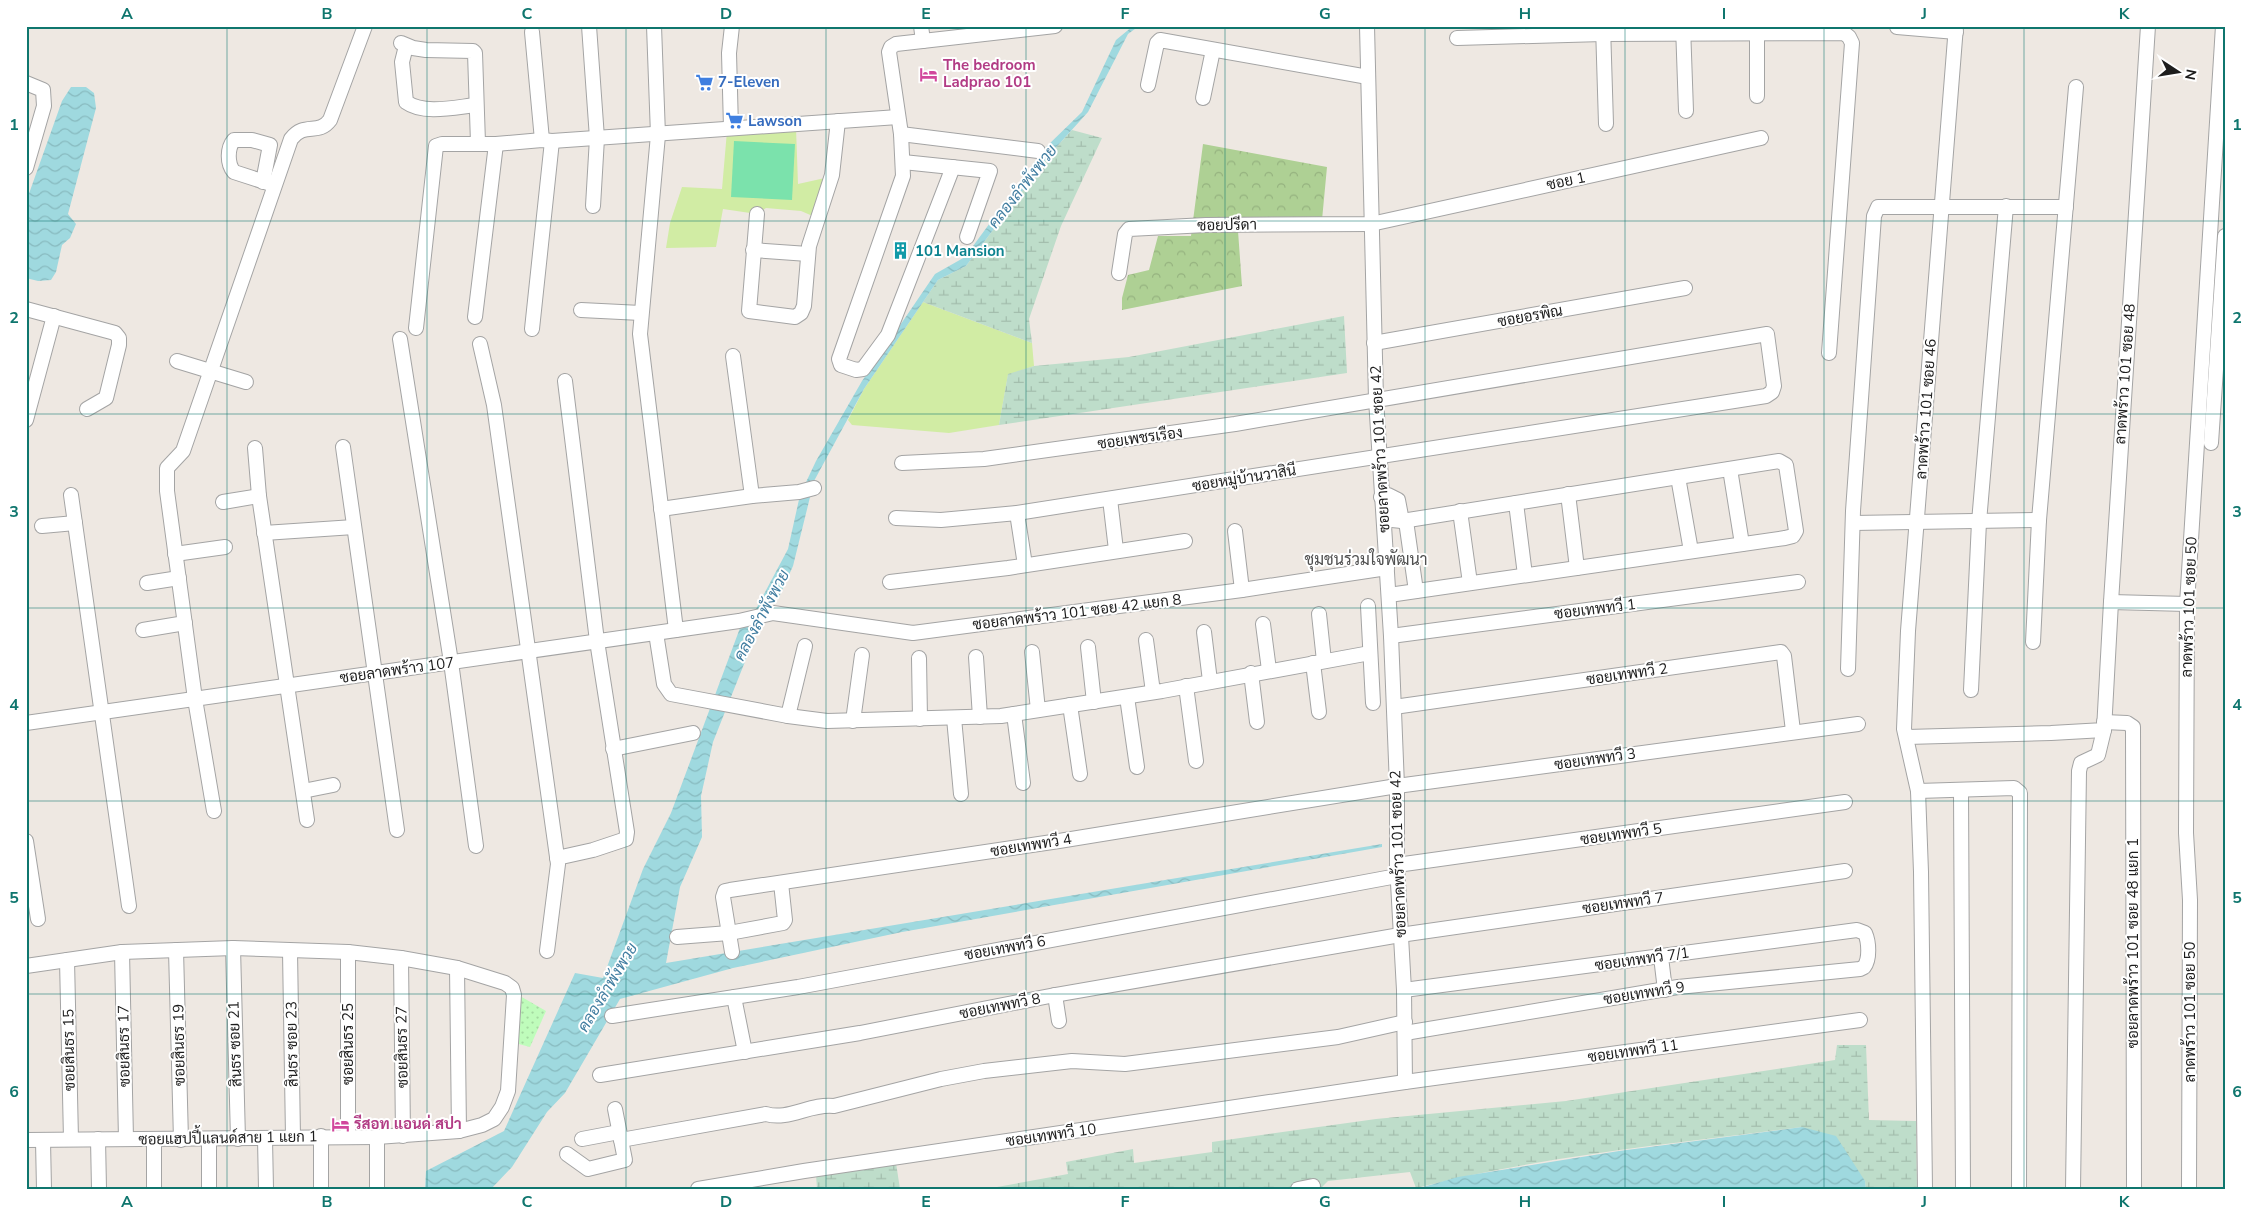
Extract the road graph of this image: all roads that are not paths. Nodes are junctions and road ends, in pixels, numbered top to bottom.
1 (365, 26) edge
2 (589, 26) edge
3 (654, 26) edge
4 (732, 26) edge
5 (921, 26) edge
6 (1055, 26) edge
7 (1366, 26) edge
8 (2148, 26) edge
9 (2223, 26) edge
10 (1034, 27) edge
11 (1897, 27) edge
12 (1822, 29) edge
13 (1956, 29) edge
14 (979, 30) edge
15 (1603, 30) edge
16 (1683, 30) edge
17 (1757, 30) edge
18 (1530, 31) edge
19 (532, 32) dead end
20 (1457, 38) dead end
21 (923, 40) junction
22 (1213, 50) junction
23 (1368, 77) junction
24 (26, 82) edge
25 (1148, 85) dead end
26 (2076, 87) dead end
27 (1757, 96) dead end
28 (1203, 98) dead end
29 (476, 105) junction
30 (1686, 111) dead end
31 (898, 117) junction
32 (838, 121) junction
33 (1606, 124) dead end
34 (731, 128) junction
35 (658, 134) junction
36 (901, 134) junction
37 (597, 138) junction
38 (1761, 138) dead end
39 (547, 140) junction
40 (478, 143) junction
41 (496, 144) junction
42 (1038, 150) dead end
43 (903, 162) junction
44 (953, 167) junction
45 (26, 168) edge
46 (593, 206) dead end
47 (1942, 206) junction
48 (2006, 206) junction
49 (2066, 207) junction
50 (757, 214) dead end
51 (1371, 224) junction
52 (2225, 236) edge
53 (967, 237) dead end
54 (754, 250) junction
55 (808, 254) junction
56 (2206, 271) junction
57 (2224, 272) edge
58 (1120, 273) dead end
59 (1685, 288) dead end
60 (26, 309) edge
61 (581, 310) dead end
62 (641, 313) junction
63 (54, 316) junction
64 (475, 317) dead end
65 (416, 328) dead end
66 (532, 329) dead end
67 (400, 339) dead end
68 (1374, 343) junction
69 (480, 344) dead end
70 (1830, 352) dead end
71 (733, 356) dead end
72 (177, 361) dead end
73 (211, 372) junction
74 (565, 381) dead end
75 (246, 382) dead end
76 (1376, 399) junction
77 (2219, 399) edge
78 (86, 410) dead end
79 (26, 420) edge
80 (2210, 443) dead end
81 (343, 446) dead end
82 (255, 448) dead end
83 (1378, 458) junction
84 (902, 463) dead end
85 (1730, 469) junction
86 (1678, 477) junction
87 (814, 488) dead end
88 (1568, 494) junction
89 (71, 495) dead end
90 (259, 496) junction
91 (752, 496) junction
92 (1110, 499) junction
93 (1382, 501) junction
94 (223, 502) dead end
95 (1516, 502) junction
96 (661, 509) junction
97 (1460, 511) junction
98 (1017, 513) junction
99 (896, 518) dead end
100 (2039, 520) junction
101 (1404, 521) junction
102 (1918, 521) junction
103 (1853, 522) junction
104 (1979, 522) junction
105 (74, 523) junction
106 (42, 526) dead end
107 (354, 527) junction
108 (1235, 531) dead end
109 (264, 533) junction
110 (1185, 541) dead end
111 (1742, 544) junction
112 (225, 547) dead end
113 (1116, 550) junction
114 (1691, 551) junction
115 (175, 554) junction
116 (1025, 565) junction
117 (1387, 568) junction
118 (1577, 568) junction
119 (1525, 575) junction
120 (179, 578) junction
121 (890, 582) dead end
122 (1798, 582) dead end
123 (147, 583) dead end
124 (1470, 583) junction
125 (1242, 590) junction
126 (1416, 591) junction
127 (1388, 595) junction
128 (2111, 602) junction
129 (2187, 604) junction
130 (1368, 606) dead end
131 (767, 614) joint
132 (1319, 614) dead end
133 (185, 623) junction
134 (1263, 624) dead end
135 (143, 630) dead end
136 (676, 630) junction
137 (1204, 632) dead end
138 (656, 633) junction
139 (1391, 636) junction
140 (1146, 640) dead end
141 (597, 641) junction
142 (2033, 642) dead end
143 (805, 646) dead end
144 (1088, 647) dead end
145 (529, 651) junction
146 (1032, 652) dead end
147 (1370, 653) junction
148 (862, 655) dead end
149 (976, 657) dead end
150 (918, 658) dead end
151 (451, 662) junction
152 (1318, 662) junction
153 (1848, 669) dead end
154 (1269, 670) junction
155 (374, 673) junction
156 (1251, 673) junction
157 (1210, 681) junction
158 (286, 686) junction
159 (1186, 686) junction
160 (1971, 690) dead end
161 (1153, 692) junction
162 (1127, 696) junction
163 (195, 699) junction
164 (1094, 702) junction
165 (1373, 704) dead end
166 (1070, 705) junction
167 (1394, 707) junction
168 (1038, 710) junction
169 (101, 712) junction
170 (1319, 712) dead end
171 (1014, 714) junction
172 (783, 715) junction
173 (980, 716) junction
174 (954, 718) junction
175 (920, 719) junction
176 (853, 720) junction
177 (1257, 722) dead end
178 (26, 723) edge
179 (1858, 724) dead end
180 (2104, 726) junction
181 (1793, 731) junction
182 (693, 733) dead end
183 (1907, 737) junction
184 (613, 749) junction
185 (1196, 761) dead end
186 (1137, 767) dead end
187 (1080, 774) dead end
188 (1023, 783) dead end
189 (333, 785) dead end
190 (1397, 786) junction
191 (1961, 790) junction
192 (303, 791) junction
193 (1918, 791) junction
194 (961, 794) dead end
195 (1845, 802) dead end
196 (214, 811) dead end
197 (307, 820) dead end
198 (397, 830) dead end
199 (26, 841) edge
200 (476, 846) dead end
201 (557, 858) junction
202 (1397, 871) junction
203 (1845, 871) dead end
204 (781, 883) junction
205 (129, 906) dead end
206 (38, 919) dead end
207 (729, 933) junction
208 (1400, 935) junction
209 (677, 937) dead end
210 (233, 948) junction
211 (1867, 948) joint
212 (176, 950) junction
213 (290, 951) junction
214 (547, 951) dead end
215 (122, 952) junction
216 (348, 952) junction
217 (732, 952) dead end
218 (1661, 957) junction
219 (401, 958) junction
220 (67, 960) junction
221 (26, 966) edge
222 (457, 968) junction
223 (1404, 990) junction
224 (1665, 990) junction
225 (1055, 995) junction
226 (734, 998) junction
227 (612, 1016) dead end
228 (1860, 1020) dead end
229 (1060, 1021) dead end
230 (1405, 1028) junction
231 (744, 1052) junction
232 (600, 1075) dead end
233 (1405, 1082) junction
234 (615, 1109) dead end
235 (459, 1132) junction
236 (321, 1136) junction
237 (348, 1136) junction
238 (402, 1136) junction
239 (620, 1136) junction
240 (294, 1137) junction
241 (377, 1137) junction
242 (70, 1139) junction
243 (126, 1139) junction
244 (238, 1139) junction
245 (582, 1139) dead end
246 (26, 1140) edge
247 (43, 1140) junction
248 (98, 1140) junction
249 (181, 1140) junction
250 (209, 1140) junction
251 (266, 1140) junction
252 (154, 1141) junction
253 (567, 1154) dead end
254 (1313, 1186) dead end
255 (44, 1189) edge
256 (99, 1189) edge
257 (154, 1189) edge
258 (210, 1189) edge
259 (266, 1189) edge
260 (321, 1189) edge
261 (377, 1189) edge
262 (698, 1189) edge
263 (1298, 1189) edge
264 (1925, 1189) edge
265 (1963, 1189) edge
266 (2019, 1189) edge
267 (2073, 1189) edge
268 (2134, 1189) edge
269 (2189, 1189) edge

1 - 73 street
2 - 37 street
3 - 35 street
4 - 34 street
5 - 21 street
6 - 10 street
7 - 23 street, ซอยลาดพร้าว 101 ซอย 42
8 - 128 street, ลาดพร้าว 101 ซอย 48
9 - 56 street, ลาดพร้าว 101 ซอย 50
10 - 14 street
11 - 13 street
12 - 17 street
12 - 70 street
13 - 47 street, ลาดพร้าว 101 ซอย 46
14 - 21 street
15 - 16 street
15 - 18 street
15 - 33 street
16 - 17 street
16 - 30 street
17 - 27 street
18 - 20 street
19 - 39 street
21 - 31 street
22 - 23 street
22 - 25 street
22 - 28 street
23 - 51 street, ซอยลาดพร้าว 101 ซอย 42
24 - 45 street
26 - 49 street
29 - 29 street
29 - 40 street
31 - 32 street
31 - 36 street
32 - 34 street
32 - 55 street
34 - 35 street
35 - 37 street
35 - 62 street
36 - 42 street
36 - 43 street
37 - 39 street
37 - 46 street
38 - 51 street, ซอย 1
39 - 41 street
39 - 66 street
40 - 41 street
40 - 65 street
41 - 64 street
43 - 44 street
43 - 44 street
44 - 53 street
47 - 48 street
47 - 102 street, ลาดพร้าว 101 ซอย 46
47 - 103 street
48 - 49 street
48 - 104 street
49 - 100 street
50 - 54 street
51 - 58 street, ซอยปรีดา
51 - 68 street, ซอยลาดพร้าว 101 ซอย 42
52 - 57 street
54 - 55 street
54 - 55 street
56 - 57 street
56 - 129 street, ลาดพร้าว 101 ซอย 50
57 - 77 street
59 - 68 street, ซอยอรพิณ
60 - 63 street
61 - 62 street
62 - 96 street
63 - 78 street
63 - 79 street
67 - 151 street
68 - 76 street, ซอยลาดพร้าว 101 ซอย 42
69 - 145 street
71 - 91 street
72 - 73 street
73 - 75 street
73 - 115 street
74 - 141 street
76 - 83 street, ซอยลาดพร้าว 101 ซอย 42
76 - 83 street, ซอยเพชรเรือง
76 - 84 street, ซอยเพชรเรือง
77 - 80 street
81 - 107 street
82 - 90 street
83 - 92 street, ซอยหมู่บ้านวาสินี
83 - 93 street, ซอยลาดพร้าว 101 ซอย 42
85 - 86 street
85 - 111 street
85 - 111 street
86 - 88 street
86 - 114 street
87 - 91 street
88 - 95 street
88 - 118 street
89 - 105 street
90 - 94 street
90 - 109 street
91 - 96 street
92 - 98 street, ซอยหมู่บ้านวาสินี
92 - 113 street
93 - 101 street
93 - 117 street, ซอยลาดพร้าว 101 ซอย 42
95 - 97 street
95 - 119 street
96 - 136 street
97 - 101 street
97 - 124 street
98 - 99 street, ซอยหมู่บ้านวาสินี
98 - 116 street
100 - 104 street
100 - 142 street
101 - 126 street
102 - 103 street
102 - 104 street
102 - 183 street, ลาดพร้าว 101 ซอย 46
103 - 153 street
104 - 160 street
105 - 106 street
105 - 169 street
107 - 109 street
107 - 155 street
108 - 125 street
109 - 158 street
110 - 113 street
111 - 114 street
112 - 115 street
113 - 116 street
114 - 118 street
115 - 120 street
116 - 121 street
117 - 125 street, ซอยลาดพร้าว 101 ซอย 42 แยก 8
117 - 127 street, ซอยลาดพร้าว 101 ซอย 42
118 - 119 street
119 - 124 street
120 - 123 street
120 - 133 street
122 - 139 street, ซอยเทพทวี 1
124 - 126 street
125 - 131 street, ซอยลาดพร้าว 101 ซอย 42 แยก 8
126 - 127 street
127 - 139 street, ซอยลาดพร้าว 101 ซอย 42
128 - 129 street
128 - 180 street, ลาดพร้าว 101 ซอย 48
129 - 269 street, ลาดพร้าว 101 ซอย 50
130 - 147 street
131 - 136 street, ซอยลาดพร้าว 107
132 - 152 street
133 - 135 street
133 - 163 street
134 - 154 street
136 - 138 street, ซอยลาดพร้าว 107
137 - 157 street
138 - 141 street, ซอยลาดพร้าว 107
138 - 172 street
139 - 167 street, ซอยลาดพร้าว 101 ซอย 42
140 - 161 street
141 - 145 street, ซอยลาดพร้าว 107
141 - 184 street
143 - 172 street
144 - 164 street
145 - 151 street, ซอยลาดพร้าว 107
145 - 201 street
146 - 168 street
147 - 152 street
147 - 165 street
148 - 176 street
149 - 173 street
150 - 175 street
151 - 155 street, ซอยลาดพร้าว 107
151 - 200 street
152 - 154 street
152 - 170 street
154 - 156 street
155 - 158 street, ซอยลาดพร้าว 107
155 - 198 street
156 - 157 street
156 - 177 street
157 - 159 street
158 - 163 street, ซอยลาดพร้าว 107
158 - 192 street
159 - 161 street
159 - 185 street
161 - 162 street
162 - 164 street
162 - 186 street
163 - 169 street, ซอยลาดพร้าว 107
163 - 196 street
164 - 166 street
166 - 168 street
166 - 187 street
167 - 181 street, ซอยเทพทวี 2
167 - 190 street, ซอยลาดพร้าว 101 ซอย 42
168 - 171 street
169 - 178 street, ซอยลาดพร้าว 107
169 - 205 street
171 - 173 street
171 - 188 street
172 - 176 street
173 - 174 street
174 - 175 street
174 - 194 street
175 - 176 street
179 - 181 street, ซอยเทพทวี 3
180 - 183 street
180 - 267 street, ลาดพร้าว 101 ซอย 48
180 - 268 street, ซอยลาดพร้าว 101 ซอย 48 แยก 1
181 - 190 street, ซอยเทพทวี 3
182 - 184 street
183 - 193 street, ลาดพร้าว 101 ซอย 46
184 - 201 street
189 - 192 street
190 - 202 street, ซอยลาดพร้าว 101 ซอย 42
190 - 204 street, ซอยเทพทวี 4
191 - 193 street
191 - 265 street
191 - 266 street
192 - 197 street
193 - 264 street, ลาดพร้าว 101 ซอย 46
195 - 202 street, ซอยเทพทวี 5
199 - 206 street
201 - 214 street
202 - 208 street, ซอยลาดพร้าว 101 ซอย 42
202 - 226 street, ซอยเทพทวี 6
203 - 208 street, ซอยเทพทวี 7
204 - 207 street
204 - 207 street, ซอยเทพทวี 4
207 - 209 street
207 - 217 street, ซอยเทพทวี 4
208 - 223 street, ซอยลาดพร้าว 101 ซอย 42
208 - 225 street, ซอยเทพทวี 8
210 - 212 street, ซอยแฮปปี้แลนด์สาย 1 แยก 1
210 - 213 street, ซอยแฮปปี้แลนด์สาย 1 แยก 1
210 - 244 street, สินธร ซอย 21
211 - 218 street, ซอยเทพทวี 7/1
211 - 224 street, ซอยเทพทวี 9
212 - 215 street, ซอยแฮปปี้แลนด์สาย 1 แยก 1
212 - 249 street, ซอยสินธร 19
213 - 216 street, ซอยแฮปปี้แลนด์สาย 1 แยก 1
213 - 240 street, สินธร ซอย 23
215 - 220 street, ซอยแฮปปี้แลนด์สาย 1 แยก 1
215 - 243 street, ซอยสินธร 17
216 - 219 street, ซอยแฮปปี้แลนด์สาย 1 แยก 1
216 - 237 street, ซอยสินธร 25
218 - 223 street, ซอยเทพทวี 7/1
218 - 224 street
219 - 222 street, ซอยแฮปปี้แลนด์สาย 1 แยก 1
219 - 238 street, ซอยสินธร 27
220 - 221 street, ซอยแฮปปี้แลนด์สาย 1 แยก 1
220 - 242 street, ซอยสินธร 15
222 - 235 street
222 - 235 street, ซอยแฮปปี้แลนด์สาย 1 แยก 1
223 - 230 street, ซอยลาดพร้าว 101 ซอย 42
224 - 230 street, ซอยเทพทวี 9
225 - 229 street
225 - 231 street, ซอยเทพทวี 8
226 - 227 street, ซอยเทพทวี 6
226 - 231 street
228 - 233 street, ซอยเทพทวี 11
230 - 233 street, ซอยลาดพร้าว 101 ซอย 42
230 - 239 street, ซอยเทพทวี 9
231 - 232 street, ซอยเทพทวี 8
233 - 262 street, ซอยเทพทวี 10
234 - 239 street
235 - 238 street, ซอยแฮปปี้แลนด์สาย 1 แยก 1
236 - 237 street, ซอยแฮปปี้แลนด์สาย 1 แยก 1
236 - 240 street, ซอยแฮปปี้แลนด์สาย 1 แยก 1
236 - 260 street
237 - 241 street, ซอยแฮปปี้แลนด์สาย 1 แยก 1
238 - 241 street, ซอยแฮปปี้แลนด์สาย 1 แยก 1
239 - 245 street, ซอยเทพทวี 9
239 - 253 street
240 - 251 street, ซอยแฮปปี้แลนด์สาย 1 แยก 1
241 - 261 street
242 - 247 street, ซอยแฮปปี้แลนด์สาย 1 แยก 1
242 - 248 street, ซอยแฮปปี้แลนด์สาย 1 แยก 1
243 - 248 street, ซอยแฮปปี้แลนด์สาย 1 แยก 1
243 - 252 street, ซอยแฮปปี้แลนด์สาย 1 แยก 1
244 - 250 street, ซอยแฮปปี้แลนด์สาย 1 แยก 1
244 - 251 street, ซอยแฮปปี้แลนด์สาย 1 แยก 1
246 - 247 street, ซอยแฮปปี้แลนด์สาย 1 แยก 1
247 - 255 street
248 - 256 street
249 - 250 street, ซอยแฮปปี้แลนด์สาย 1 แยก 1
249 - 252 street, ซอยแฮปปี้แลนด์สาย 1 แยก 1
250 - 258 street
251 - 259 street
252 - 257 street
254 - 263 street

